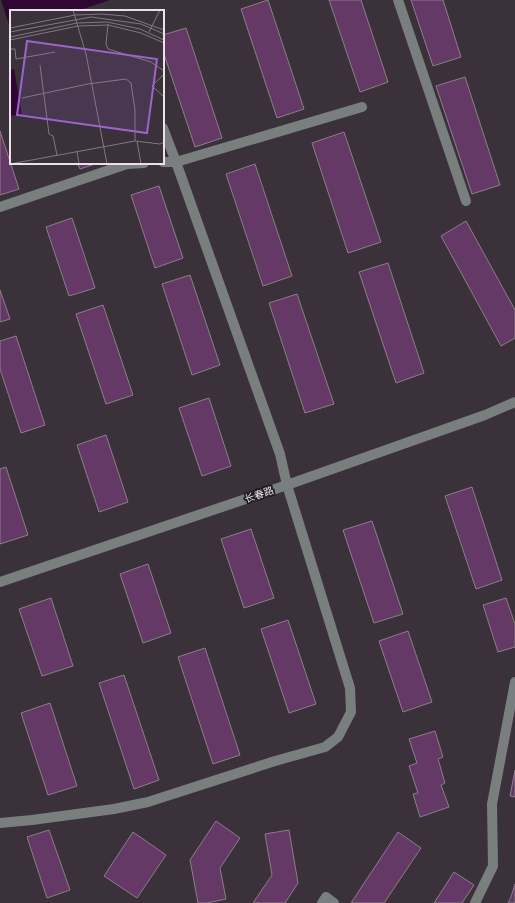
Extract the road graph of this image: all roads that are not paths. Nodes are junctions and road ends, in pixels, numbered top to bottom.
1 (398, 0) edge
2 (362, 107) dead end
3 (164, 131) edge
4 (164, 162) edge
5 (176, 162) junction
6 (127, 164) edge
7 (466, 201) dead end
8 (0, 207) edge
9 (515, 402) edge
10 (287, 485) junction
11 (0, 582) edge
12 (515, 682) edge
13 (0, 823) edge
14 (322, 903) edge
15 (334, 903) edge
16 (476, 903) edge

1 - 7 street
2 - 5 street
3 - 5 street
4 - 5 street
5 - 10 street
6 - 8 street
9 - 10 street, 长春路
10 - 11 street, 长春路
10 - 13 street
12 - 16 street
14 - 15 street

